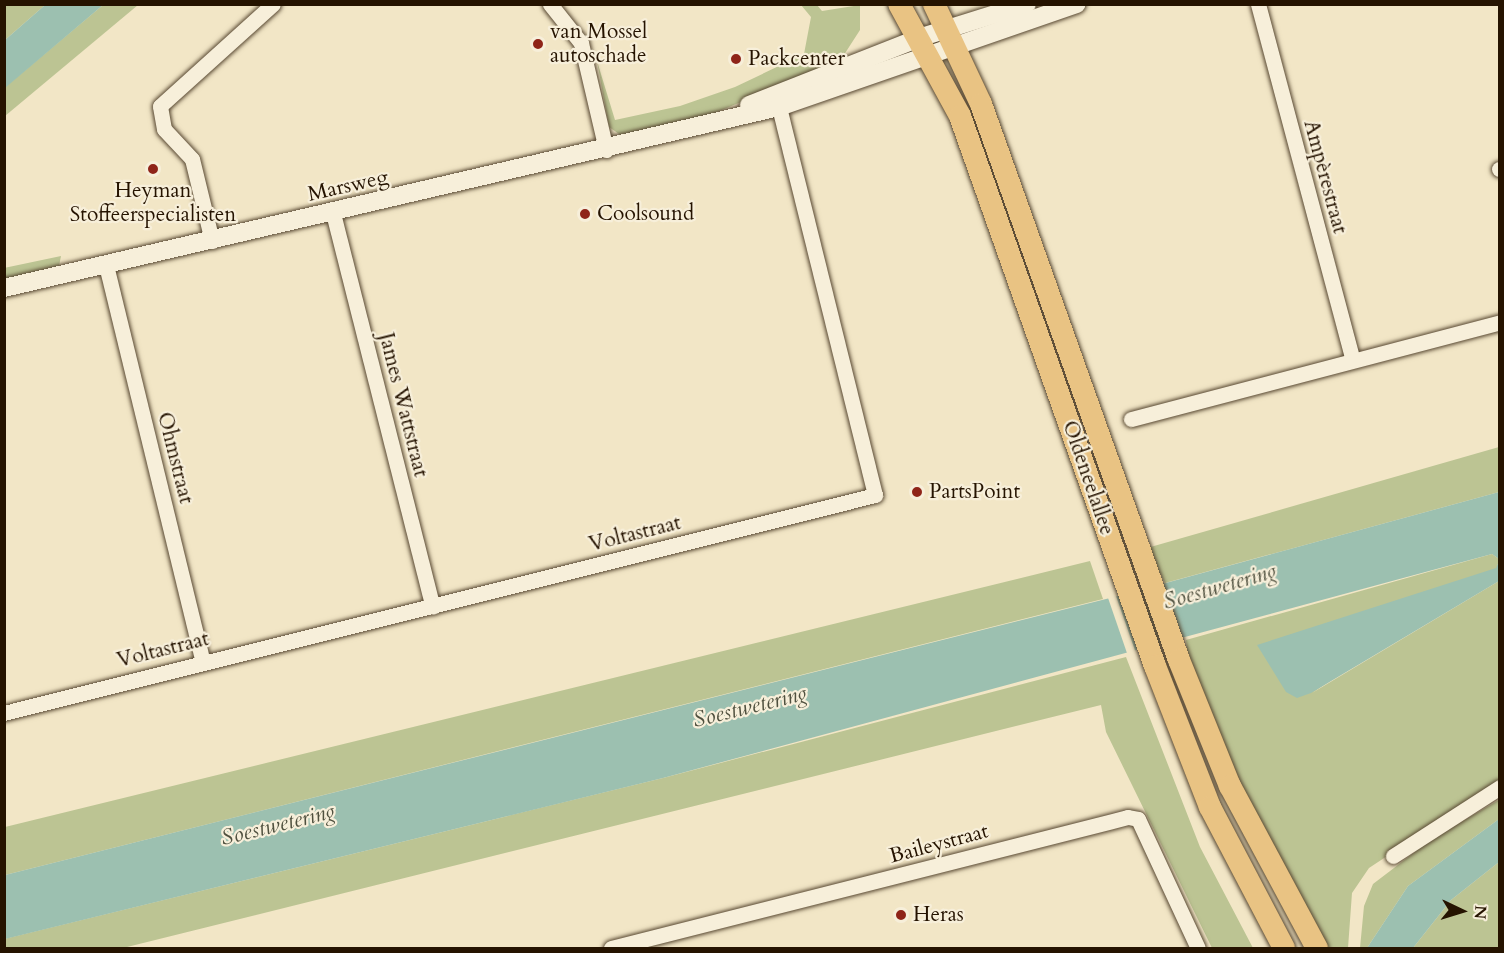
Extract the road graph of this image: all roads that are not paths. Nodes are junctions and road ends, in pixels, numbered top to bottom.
1 (273, 4) edge
2 (550, 4) edge
3 (899, 4) edge
4 (934, 4) edge
5 (1027, 4) edge
6 (1077, 4) edge
7 (1258, 4) edge
8 (954, 38) junction
9 (927, 47) junction
10 (777, 100) junction
11 (606, 150) junction
12 (333, 213) junction
13 (212, 240) junction
14 (106, 265) junction
15 (4, 288) edge
16 (1500, 322) edge
17 (1353, 360) junction
18 (1131, 419) dead end
19 (433, 607) junction
20 (203, 662) junction
21 (4, 713) edge
22 (1500, 787) edge
23 (1393, 856) dead end
24 (611, 948) edge
25 (1198, 948) edge
26 (1284, 948) edge
27 (1317, 948) edge

1 - 13 street
2 - 11 street
3 - 9 main road, Oldeneelallee
4 - 8 main road, Oldeneelallee
5 - 8 street, Marsweg
6 - 8 street, Marsweg
7 - 17 street, Ampèrestraat
8 - 9 street, Marsweg
8 - 27 main road, Oldeneelallee
9 - 10 street, Marsweg
9 - 26 main road, Oldeneelallee
10 - 11 street, Marsweg
10 - 19 street, Voltastraat
11 - 12 street, Marsweg
12 - 13 street, Marsweg
12 - 19 street, James Wattstraat
13 - 14 street, Marsweg
14 - 15 street, Marsweg
14 - 20 street, Ohmstraat
16 - 17 street
17 - 18 street
19 - 20 street, Voltastraat
20 - 21 street, Voltastraat
22 - 23 street
24 - 25 street, Baileystraat

